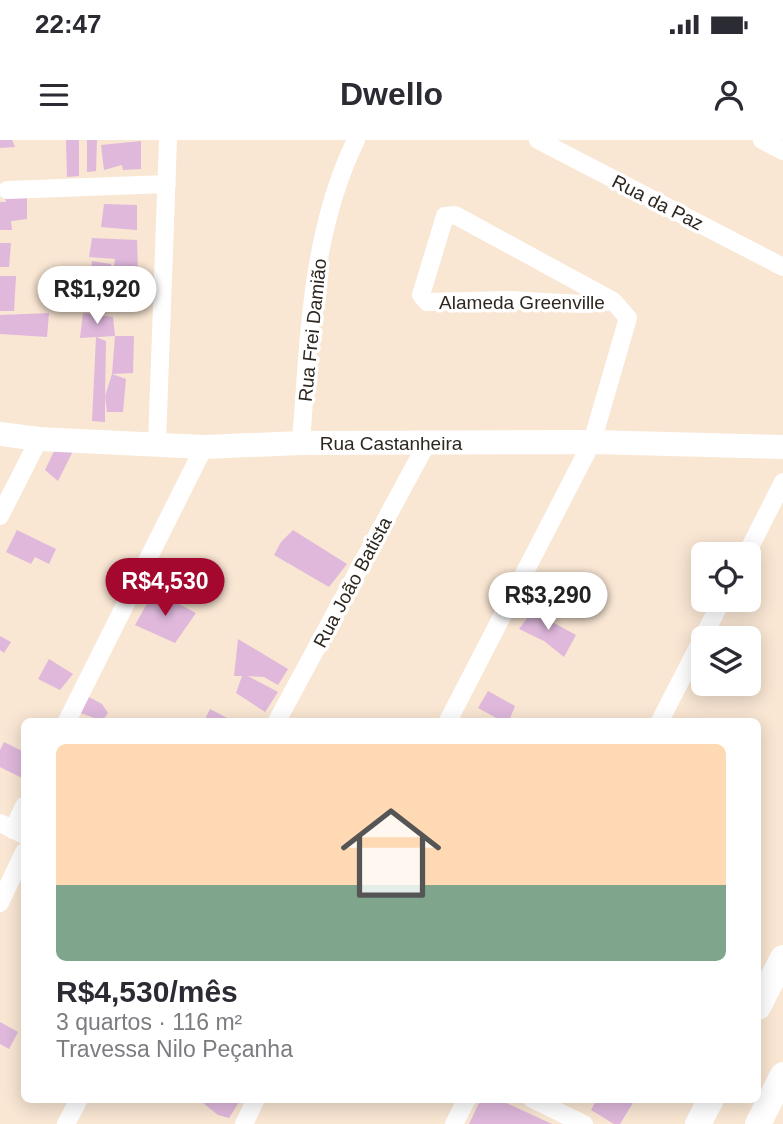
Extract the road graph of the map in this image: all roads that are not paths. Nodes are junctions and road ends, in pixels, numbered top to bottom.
1 (169, 140) edge
2 (356, 140) edge
3 (538, 140) edge
4 (762, 140) edge
5 (783, 151) edge
6 (167, 184) junction
7 (7, 190) dead end
8 (780, 265) edge
9 (612, 301) junction
10 (0, 434) edge
11 (39, 439) junction
12 (592, 442) junction
13 (157, 443) junction
14 (301, 443) junction
15 (427, 443) junction
16 (204, 447) junction
17 (783, 447) edge
18 (783, 482) edge
19 (0, 516) edge
20 (753, 542) edge
21 (716, 612) edge
22 (68, 718) edge
23 (279, 718) edge
24 (450, 718) edge
25 (662, 718) edge
26 (21, 812) edge
27 (12, 829) edge
28 (21, 858) edge
29 (0, 903) edge
30 (783, 958) edge
31 (761, 1001) edge
32 (783, 1074) edge
33 (77, 1103) edge
34 (254, 1103) edge
35 (465, 1103) edge
36 (540, 1103) edge
37 (709, 1103) edge
38 (66, 1124) edge
39 (244, 1124) edge
40 (454, 1124) edge
41 (584, 1124) edge
42 (698, 1124) edge
43 (758, 1124) edge

1 - 6 street
2 - 14 street, Rua Frei Damião
3 - 8 street, Rua da Paz
4 - 5 street
6 - 7 street
6 - 13 street
9 - 9 street, Alameda Greenville
9 - 12 street, Alameda Greenville
10 - 11 street, Rua Castanheira
11 - 13 street, Rua Castanheira
11 - 19 street
12 - 15 street, Rua Castanheira
12 - 17 street, Rua Castanheira
12 - 24 street
13 - 16 street, Rua Castanheira
14 - 15 street, Rua Castanheira
14 - 16 street, Rua Castanheira
15 - 23 street, Rua João Batista
16 - 22 street
18 - 20 street
21 - 25 street
26 - 27 street
28 - 29 street
30 - 31 main road
32 - 43 main road
33 - 38 street
34 - 39 street
35 - 40 street
36 - 41 street
37 - 42 main road

